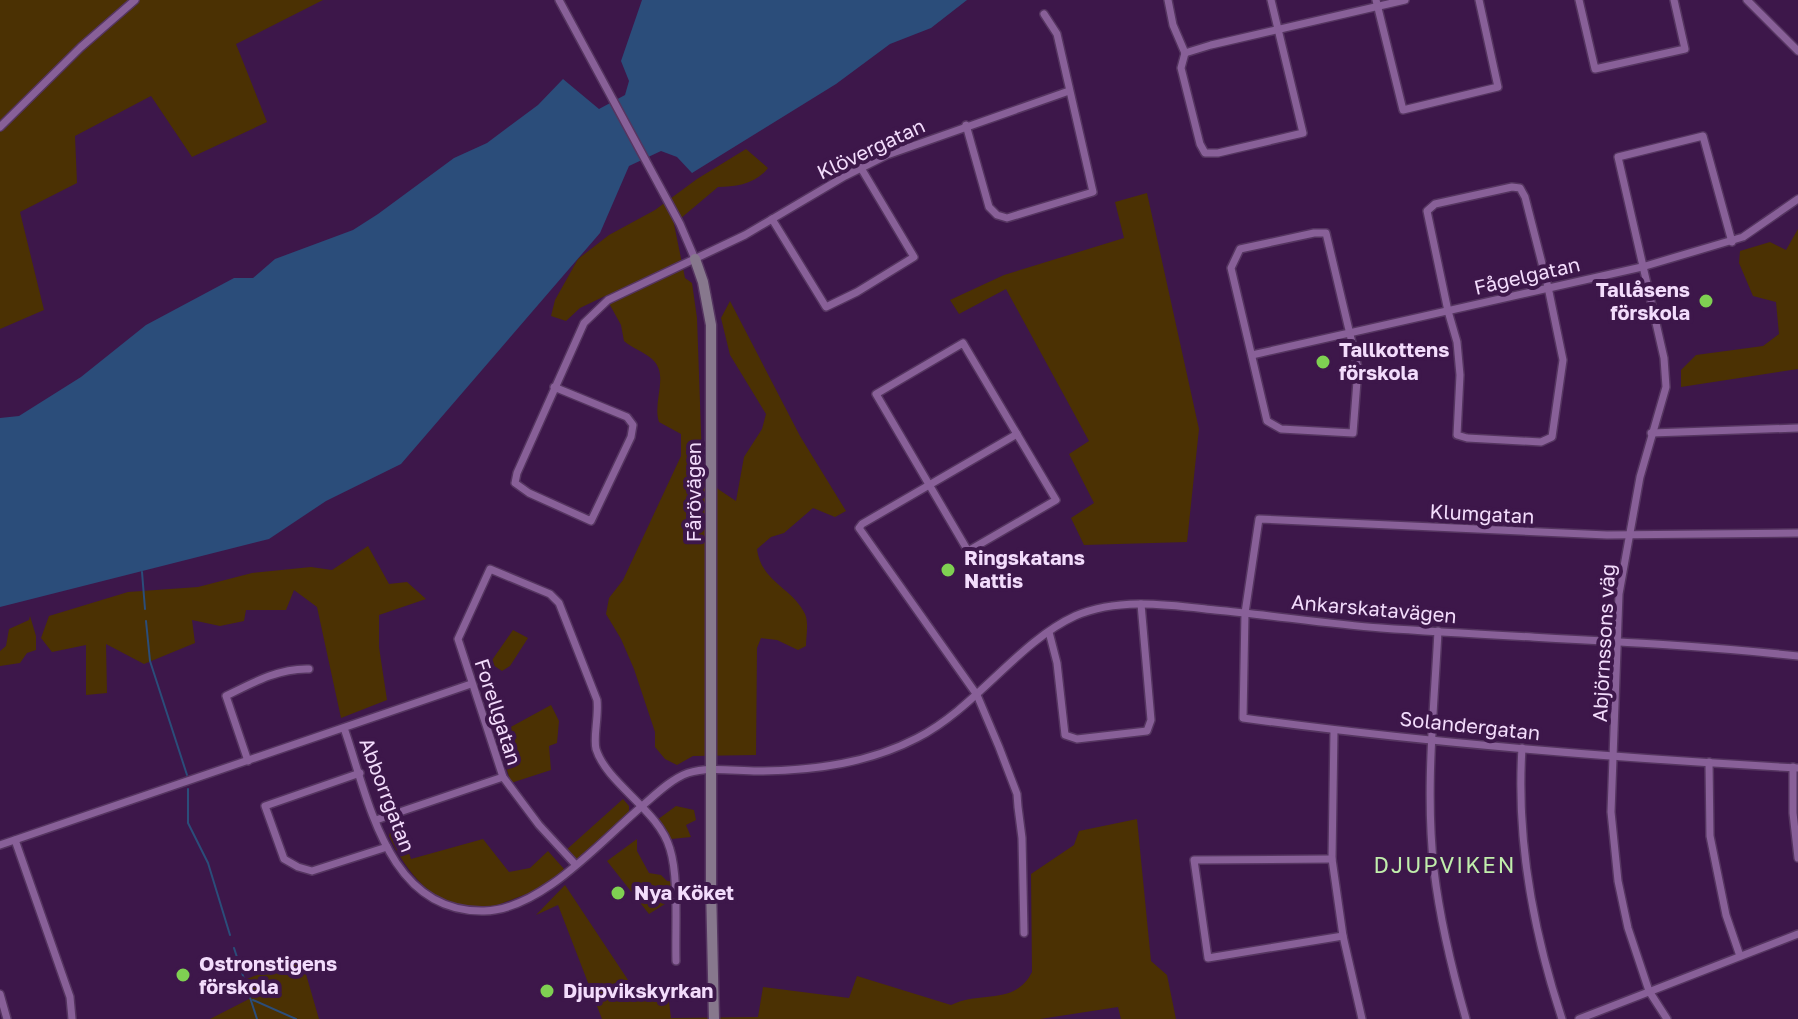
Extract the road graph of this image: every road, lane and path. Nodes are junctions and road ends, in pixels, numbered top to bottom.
1 (135, 0) edge
2 (559, 0) edge
3 (1168, 0) edge
4 (1271, 0) edge
5 (1405, 0) edge
6 (1479, 0) edge
7 (1579, 0) edge
8 (1674, 0) edge
9 (1747, 0) edge
10 (1377, 4) edge
11 (1044, 14) dead end
12 (1279, 30) junction
13 (1798, 51) edge
14 (1185, 53) junction
15 (1069, 91) junction
16 (966, 125) junction
17 (0, 127) edge
18 (861, 168) junction
19 (1798, 199) edge
20 (772, 219) junction
21 (1732, 242) junction
22 (695, 259) junction
23 (1642, 267) junction
24 (1548, 287) junction
25 (1448, 311) junction
26 (1351, 334) junction
27 (1252, 355) junction
28 (554, 387) junction
29 (1798, 428) edge
30 (1651, 433) junction
31 (1017, 434) junction
32 (929, 486) junction
33 (1798, 533) edge
34 (1628, 536) junction
35 (1141, 604) junction
36 (1245, 613) junction
37 (1438, 631) junction
38 (1049, 632) junction
39 (1615, 643) junction
40 (1798, 656) edge
41 (309, 669) dead end
42 (471, 684) junction
43 (977, 695) junction
44 (344, 728) junction
45 (1334, 730) junction
46 (1432, 738) junction
47 (1522, 748) junction
48 (1614, 755) junction
49 (248, 761) junction
50 (1709, 762) junction
51 (1795, 768) edge
52 (711, 771) junction
53 (360, 773) junction
54 (503, 777) junction
55 (642, 806) junction
56 (376, 820) junction
57 (15, 840) junction
58 (0, 845) edge
59 (387, 847) junction
60 (1798, 858) edge
61 (1332, 859) junction
62 (575, 864) junction
63 (1024, 933) dead end
64 (1798, 934) edge
65 (1343, 936) junction
66 (1740, 956) junction
67 (676, 961) dead end
68 (1649, 991) junction
69 (0, 994) edge
70 (7, 1019) edge
71 (72, 1019) edge
72 (714, 1019) edge
73 (1361, 1019) edge
74 (1466, 1019) edge
75 (1562, 1019) edge
76 (1579, 1019) edge
77 (1667, 1019) edge

1 - 17 street
2 - 22 street, Fårövägen
3 - 14 street
4 - 12 street
5 - 10 street
6 - 10 street
7 - 8 street
9 - 13 street
10 - 12 street
11 - 15 street
12 - 14 street
12 - 14 street
15 - 16 street, Klövergatan
15 - 16 street
16 - 18 street, Klövergatan
18 - 20 street, Klövergatan
18 - 20 street
19 - 21 street, Fågelgatan
20 - 22 street, Klövergatan
21 - 23 street, Fågelgatan
21 - 23 street, Abjörnssons väg
22 - 28 street, Klövergatan
22 - 52 street, Fårövägen
23 - 24 street, Fågelgatan
23 - 30 street, Abjörnssons väg
24 - 25 street, Fågelgatan
24 - 25 street
24 - 25 street
25 - 26 street, Fågelgatan
26 - 27 street, Fågelgatan
26 - 27 street
26 - 27 street
28 - 28 street, Klövergatan
29 - 30 street
30 - 34 street, Abjörnssons väg
31 - 32 street
31 - 32 street
31 - 32 street
32 - 43 street
33 - 34 street, Klumgatan
34 - 36 street, Klumgatan
34 - 39 street, Abjörnssons väg
35 - 36 street, Ankarskatavägen
35 - 38 street, Ankarskatavägen
35 - 38 street
36 - 37 street, Ankarskatavägen
36 - 45 street, Solandergatan
37 - 39 street, Ankarskatavägen
37 - 46 street
38 - 43 street, Ankarskatavägen
39 - 40 street, Ankarskatavägen
39 - 48 street, Abjörnssons väg
41 - 49 street
42 - 44 street
42 - 54 street, Forellgatan
42 - 55 street, Forellgatan
43 - 52 street, Ankarskatavägen
43 - 63 street
44 - 49 street
44 - 53 street, Abborrgatan
45 - 46 street, Solandergatan
45 - 61 street
46 - 47 street, Solandergatan
46 - 74 street
47 - 48 street, Solandergatan
47 - 75 street
48 - 50 street, Solandergatan
48 - 68 street, Abjörnssons väg
49 - 57 street
50 - 51 street, Solandergatan
50 - 66 street
51 - 60 street
52 - 55 street, Abborrgatan
52 - 72 street, Fårövägen
53 - 56 street, Abborrgatan
53 - 59 street
54 - 56 street
54 - 62 street, Forellgatan
55 - 62 street, Abborrgatan
55 - 67 street
56 - 59 street, Abborrgatan
57 - 58 street
57 - 71 street
59 - 62 street, Abborrgatan
61 - 65 street
61 - 65 street
64 - 66 street
65 - 73 street
66 - 68 street
68 - 76 street
68 - 77 street, Abjörnssons väg
69 - 70 street

